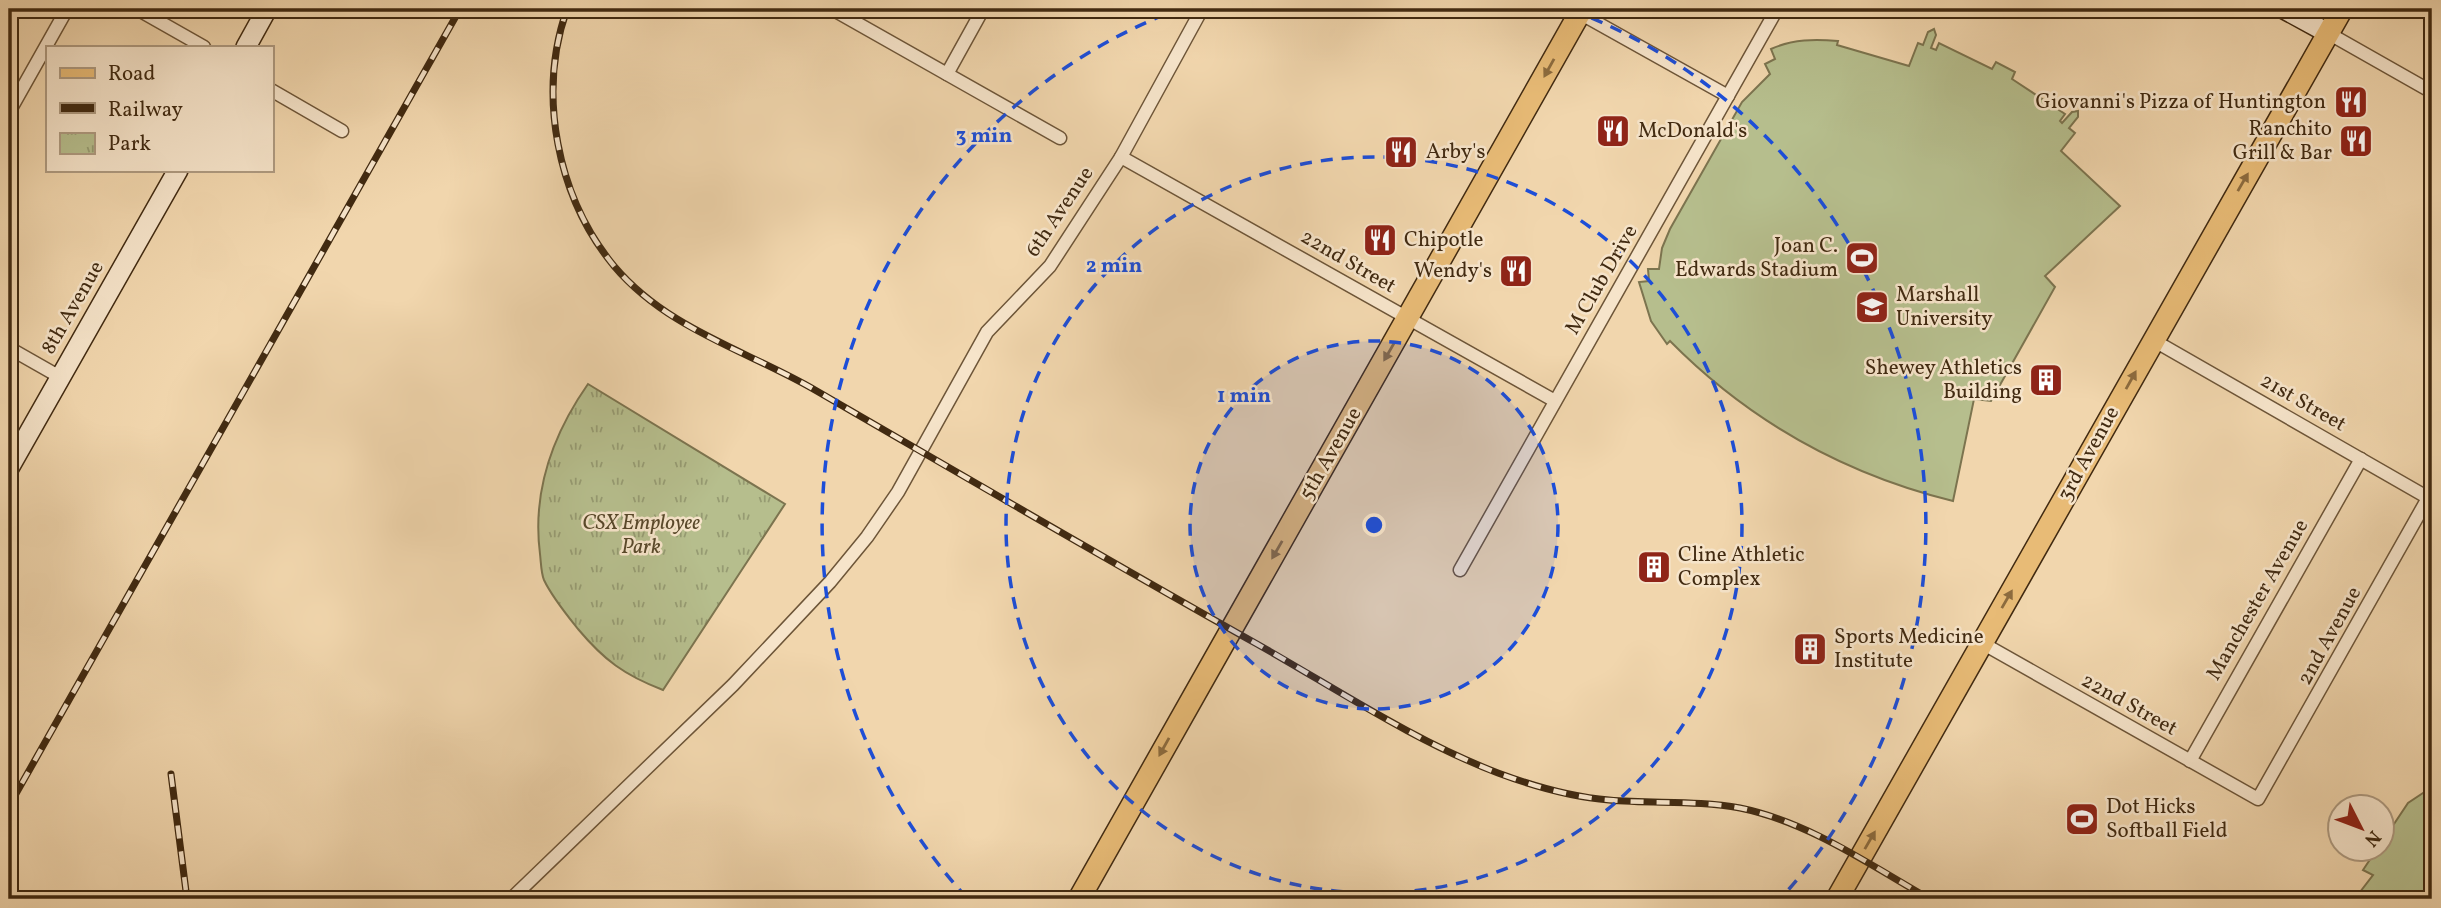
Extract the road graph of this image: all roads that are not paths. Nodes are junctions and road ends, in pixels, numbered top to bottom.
1 (67, 9) edge
2 (137, 9) edge
3 (267, 9) edge
4 (832, 9) edge
5 (983, 9) edge
6 (1202, 9) edge
7 (1777, 9) edge
8 (2284, 9) edge
9 (2342, 9) edge
10 (1578, 10) edge
11 (2328, 33) junction
12 (46, 46) edge
13 (46, 46) edge
14 (202, 46) edge
15 (247, 46) edge
16 (947, 74) junction
17 (273, 91) edge
18 (2432, 92) edge
19 (1728, 96) junction
20 (9, 112) edge
21 (342, 131) dead end
22 (1060, 138) dead end
23 (1121, 157) junction
24 (177, 172) edge
25 (1408, 319) junction
26 (2153, 340) junction
27 (9, 348) edge
28 (60, 377) junction
29 (1555, 401) junction
30 (2361, 459) junction
31 (9, 468) edge
32 (2431, 496) edge
33 (1460, 570) dead end
34 (1982, 643) junction
35 (2190, 761) junction
36 (2258, 799) joint
37 (512, 899) edge
38 (1079, 899) edge
39 (1837, 899) edge

1 - 12 street
2 - 14 street
3 - 15 main road
4 - 16 street
5 - 16 street
6 - 23 street, 6th Avenue
7 - 19 street, M Club Drive
8 - 11 main road
9 - 11 main road, 3rd Avenue
10 - 19 street
10 -> 25 main road, 5th Avenue
11 - 18 street
26 -> 11 main road, 3rd Avenue
13 - 20 street
16 - 22 street
17 - 21 street
19 - 29 street, M Club Drive
23 - 25 street, 22nd Street
23 - 37 street, 6th Avenue
24 - 28 main road, 8th Avenue
25 - 29 street, 22nd Street
25 -> 38 main road, 5th Avenue
26 - 30 street, 21st Street
34 -> 26 main road, 3rd Avenue
27 - 28 street
28 - 31 main road, 8th Avenue
29 - 33 street, M Club Drive
30 - 32 street, 21st Street
30 - 35 street, Manchester Avenue
32 - 36 street, 2nd Avenue
34 - 35 street, 22nd Street
39 -> 34 main road, 3rd Avenue
35 - 36 street, 22nd Street

